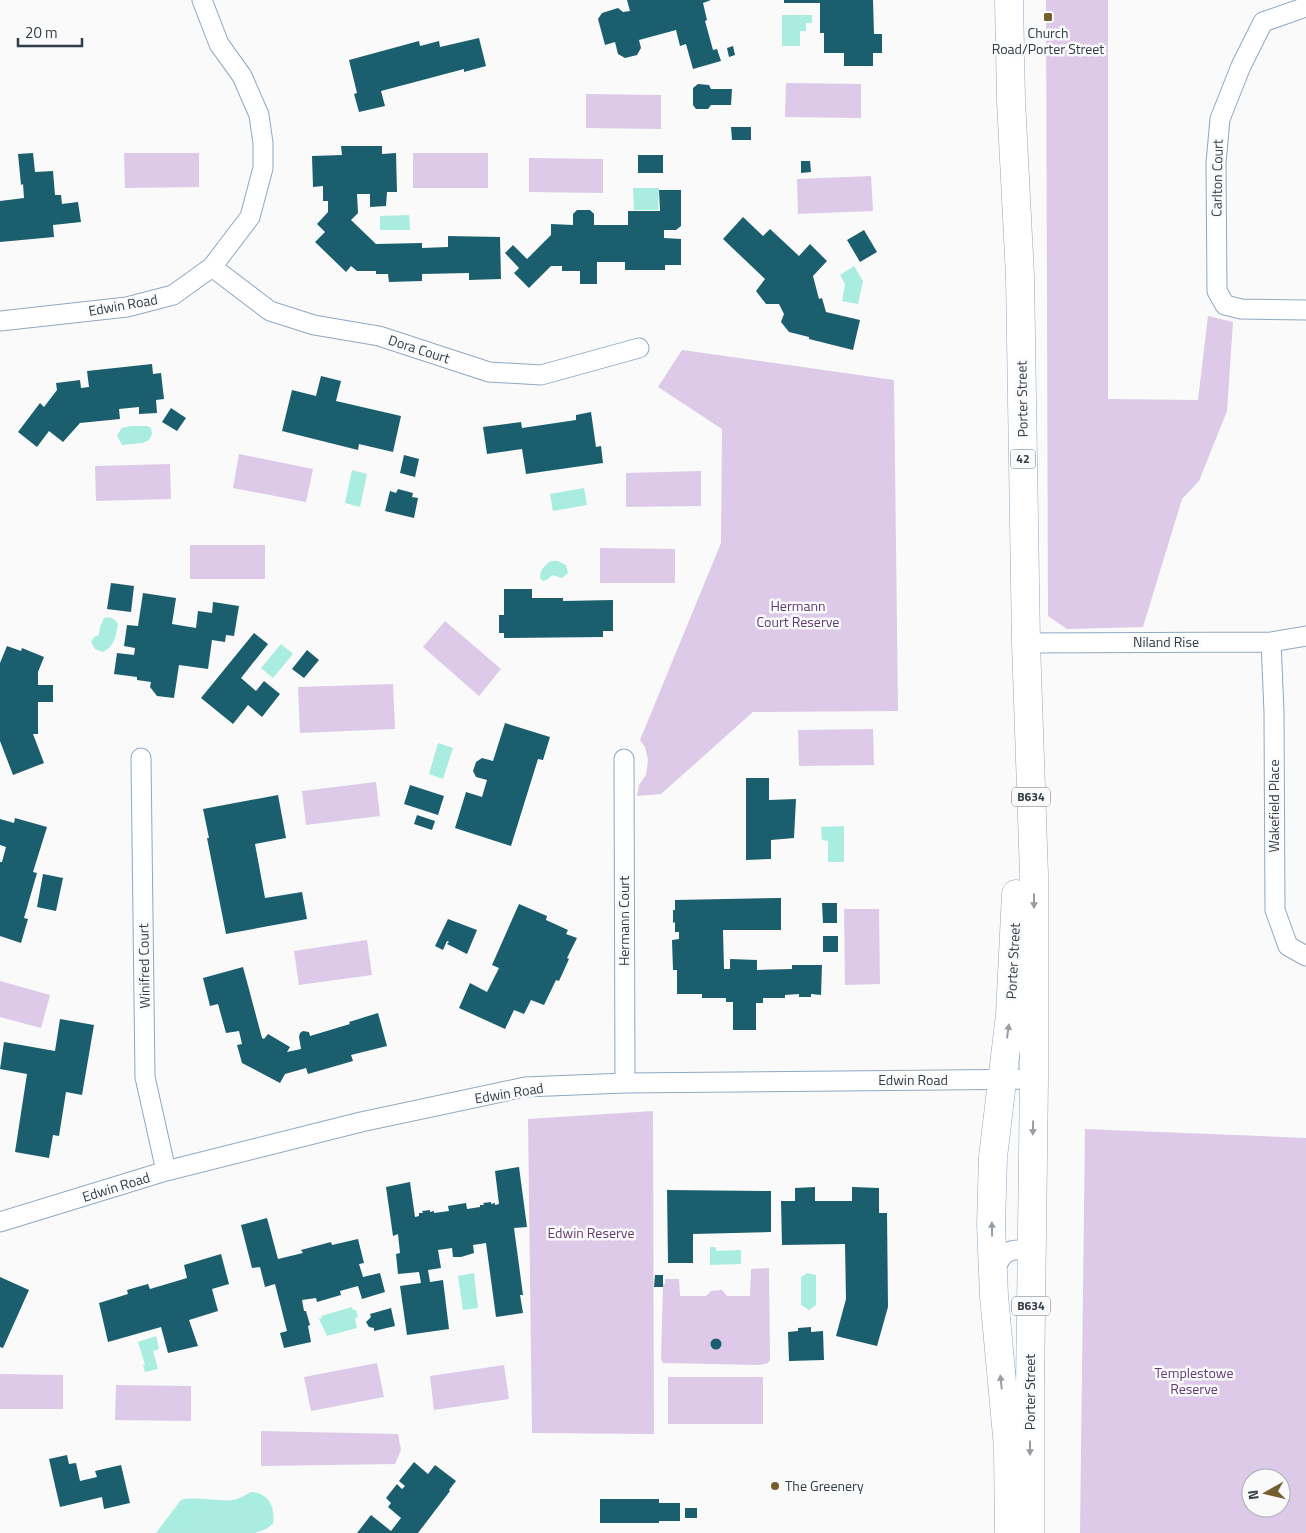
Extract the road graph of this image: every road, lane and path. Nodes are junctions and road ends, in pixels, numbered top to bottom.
1 (202, 0) edge
2 (207, 0) edge
3 (1008, 0) edge
4 (1027, 0) edge
5 (1306, 7) edge
6 (212, 267) junction
7 (1020, 276) junction
8 (1306, 310) edge
9 (0, 321) edge
10 (639, 348) dead end
11 (1306, 636) edge
12 (1271, 642) junction
13 (1026, 643) junction
14 (141, 758) dead end
15 (624, 759) dead end
16 (1306, 956) edge
17 (1002, 1079) junction
18 (1034, 1079) junction
19 (625, 1083) junction
20 (166, 1172) junction
21 (0, 1222) edge
22 (1031, 1251) junction
23 (993, 1278) junction
24 (1009, 1533) edge
25 (1030, 1533) edge

1 - 2 street
1 - 6 street, Edwin Road
3 - 7 main road, Porter Street / 42
4 - 7 main road, Porter Street / 42
5 - 8 street, Carlton Court
6 - 9 street, Edwin Road
6 - 10 street, Dora Court
7 - 13 main road, Porter Street / 42
11 - 12 street, Niland Rise
12 - 13 street, Niland Rise
12 - 16 street, Wakefield Place
17 -> 13 main road, Porter Street / B634
13 -> 18 main road, Porter Street / B634
14 - 20 street, Winifred Court
15 - 19 street, Hermann Court
17 - 18 street, Edwin Road
17 - 19 street, Edwin Road
23 -> 17 main road, Porter Street / B634
18 -> 22 main road, Porter Street / B634
19 - 20 street, Edwin Road
20 - 21 street, Edwin Road
22 - 23 street, Porter Street
22 -> 25 main road, Porter Street / B634
24 -> 23 main road, Porter Street / B634

